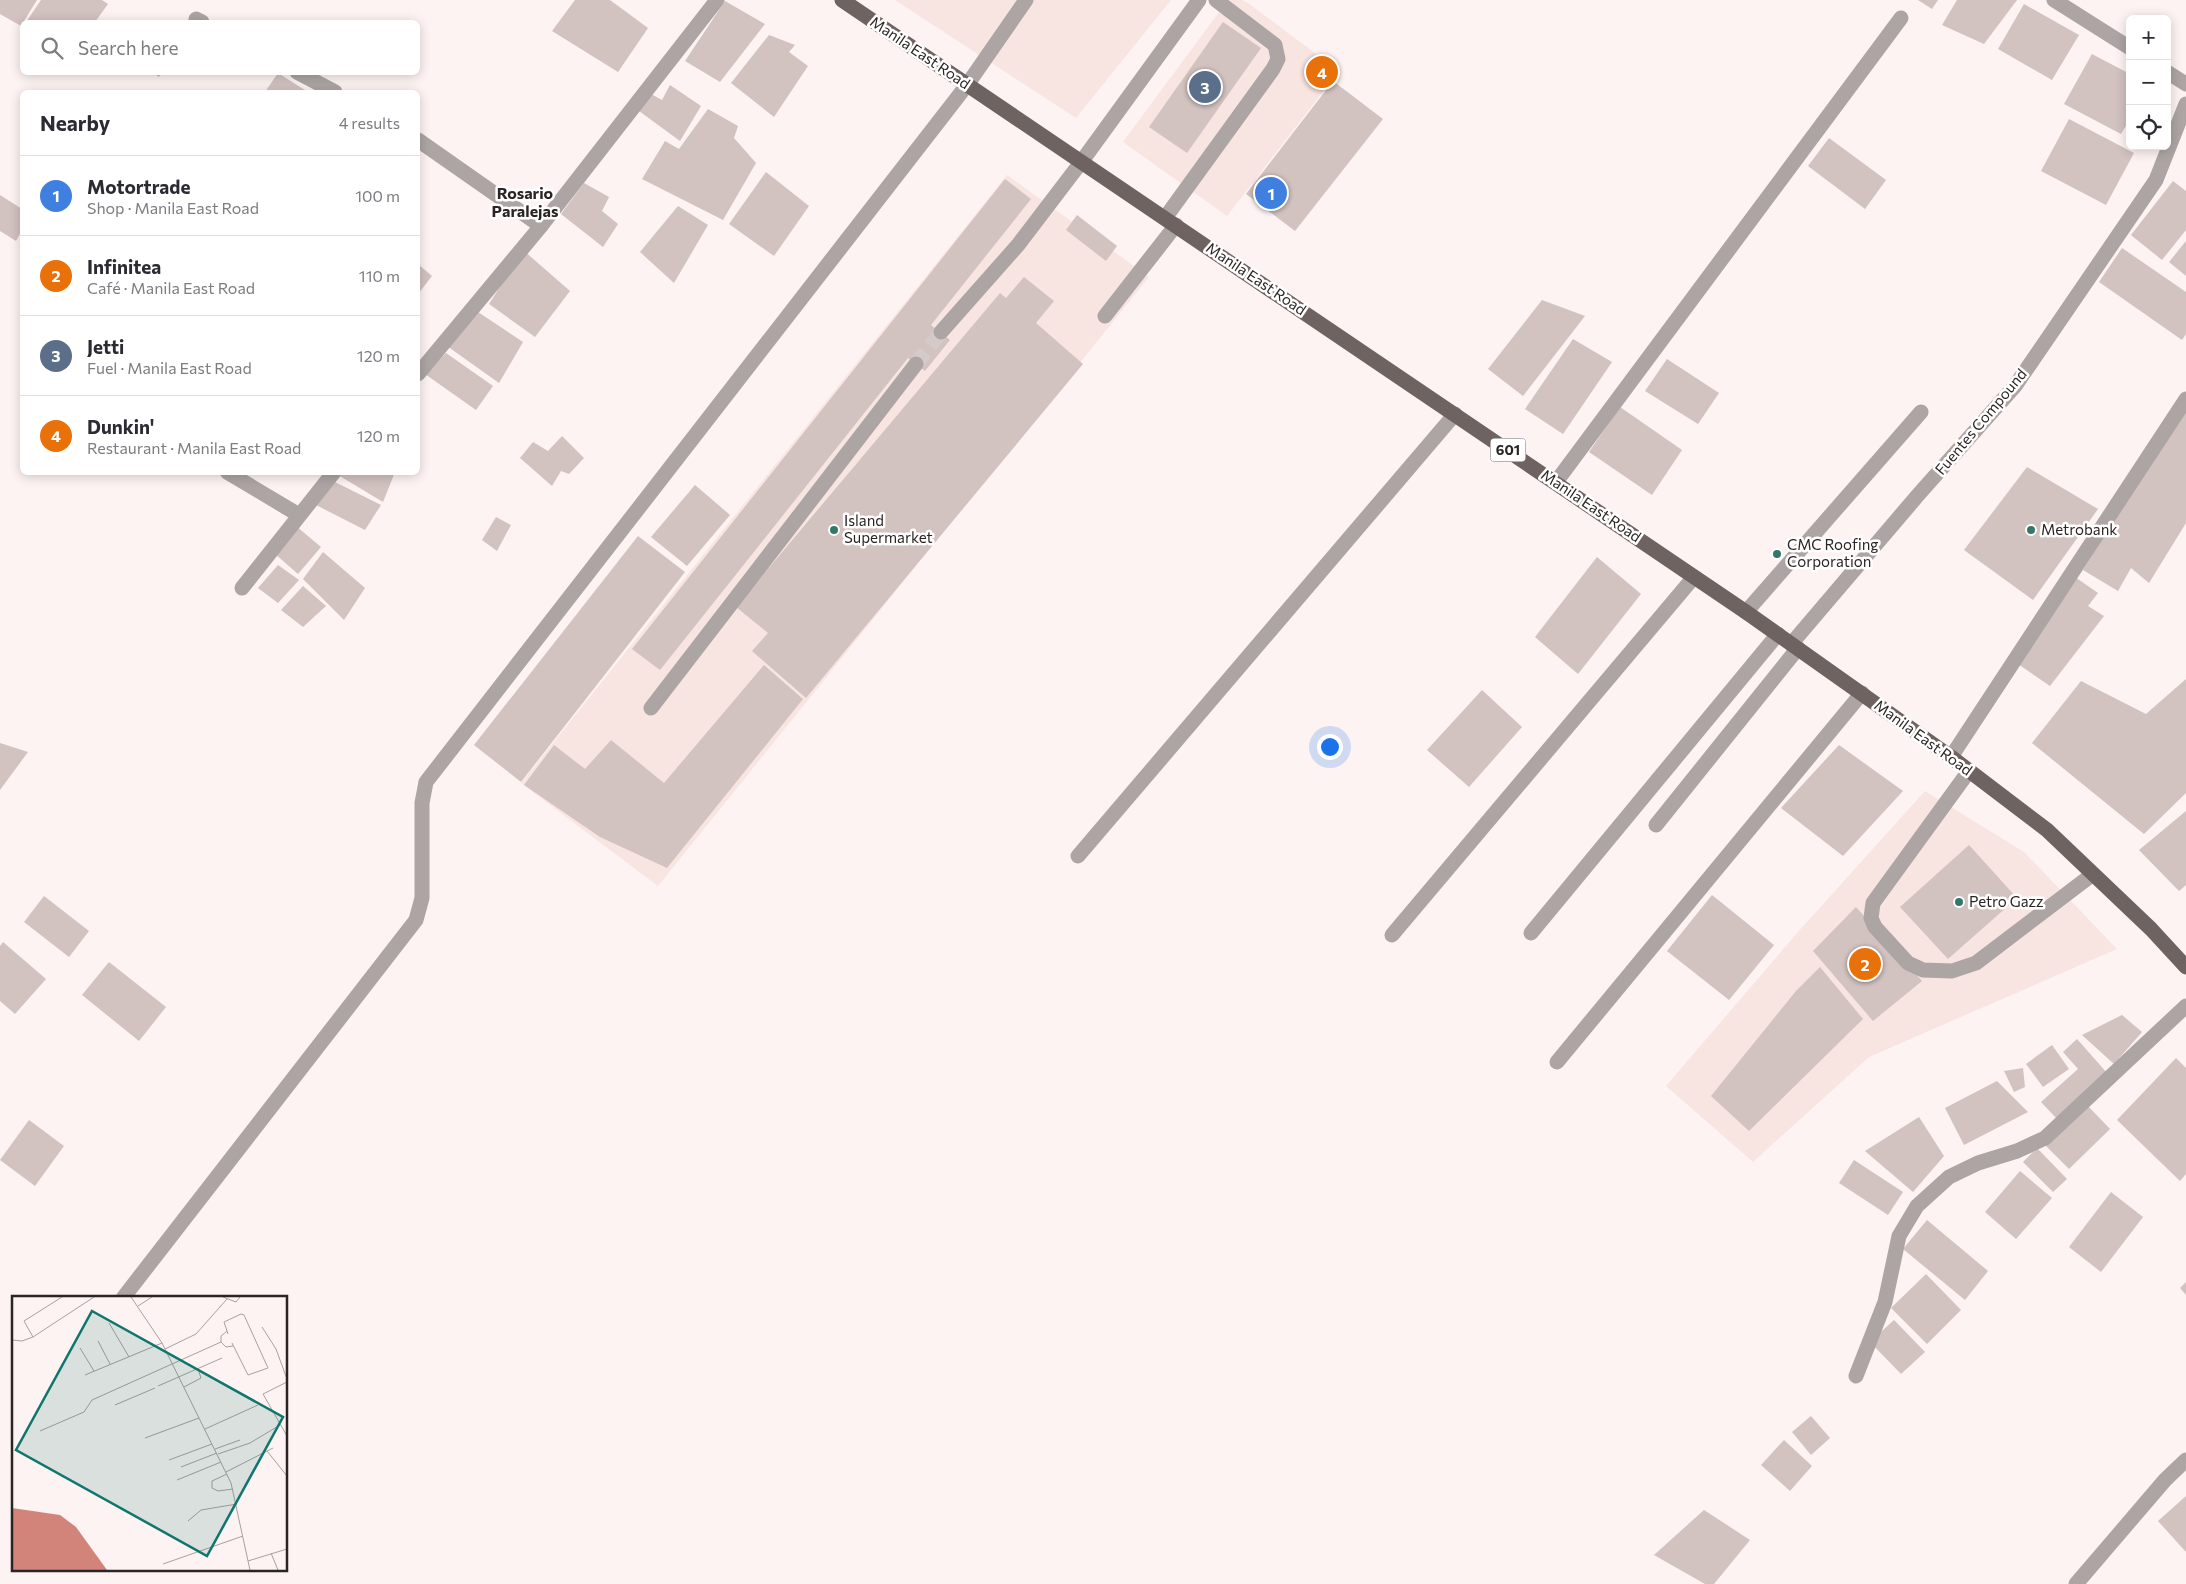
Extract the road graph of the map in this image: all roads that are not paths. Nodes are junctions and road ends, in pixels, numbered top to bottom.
1 (717, 0) edge
2 (842, 0) edge
3 (1026, 0) edge
4 (1199, 0) edge
5 (1216, 0) edge
6 (2054, 0) edge
7 (1901, 18) dead end
8 (2126, 45) edge
9 (303, 75) edge
10 (2171, 75) edge
11 (2186, 84) edge
12 (967, 85) junction
13 (331, 90) edge
14 (2186, 104) edge
15 (420, 141) edge
16 (1082, 161) junction
17 (1171, 221) junction
18 (541, 226) junction
19 (1105, 316) dead end
20 (941, 332) tunnel mouth
21 (916, 364) tunnel mouth
22 (420, 372) edge
23 (2186, 399) edge
24 (1921, 412) dead end
25 (1455, 414) junction
26 (232, 475) edge
27 (331, 475) edge
28 (1556, 482) junction
29 (298, 515) junction
30 (1694, 577) junction
31 (242, 588) dead end
32 (1746, 612) junction
33 (1778, 634) junction
34 (1795, 646) junction
35 (1862, 694) junction
36 (651, 708) dead end
37 (1951, 757) junction
38 (1969, 772) junction
39 (1656, 826) dead end
40 (1078, 856) dead end
41 (2093, 874) junction
42 (1531, 933) dead end
43 (1392, 935) dead end
44 (2186, 967) edge
45 (2186, 1006) edge
46 (1557, 1062) dead end
47 (125, 1296) edge
48 (1856, 1376) dead end
49 (2186, 1460) edge
50 (2076, 1584) edge

1 - 18 street
2 - 12 main road, Manila East Road / 601
3 - 12 street
4 - 16 street
5 - 17 street
6 - 8 street
7 - 28 street
9 - 13 street
10 - 11 street
12 - 16 main road, Manila East Road / 601
12 - 47 street
14 - 34 street, Fuentes Compound
15 - 18 street
16 - 17 main road, Manila East Road / 601
16 - 20 street
17 - 19 street
17 - 25 main road, Manila East Road / 601
18 - 22 street
21 - 36 street
23 - 37 street
24 - 32 street
25 - 28 main road, Manila East Road / 601
25 - 40 street
26 - 29 street
27 - 29 street
28 - 30 main road, Manila East Road / 601
29 - 31 street
30 - 32 main road, Manila East Road / 601
30 - 43 street
32 - 33 main road, Manila East Road / 601
33 - 34 main road, Manila East Road / 601
33 - 42 street
34 - 35 main road, Manila East Road / 601
34 - 39 street, Fuentes Compound
35 - 37 main road, Manila East Road / 601
35 - 46 street
37 - 38 main road, Manila East Road / 601
38 - 41 main road, Manila East Road / 601
38 - 41 street
41 - 44 main road, Manila East Road / 601
45 - 48 street
49 - 50 street

